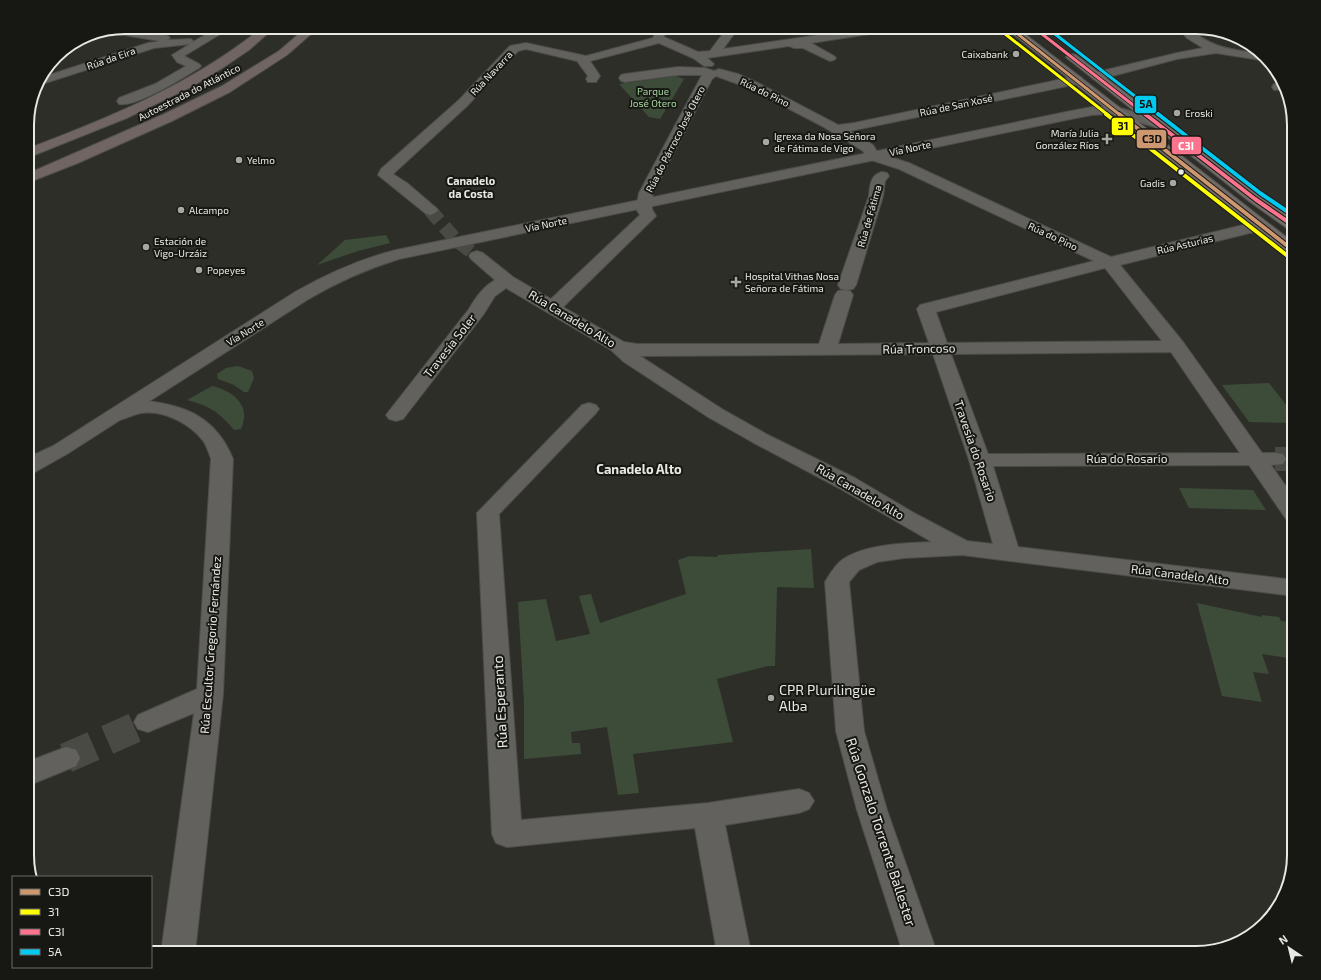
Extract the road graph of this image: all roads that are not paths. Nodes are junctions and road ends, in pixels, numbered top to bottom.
1 (137, 34) edge
2 (216, 34) edge
3 (261, 34) edge
4 (306, 34) edge
5 (659, 34) edge
6 (729, 34) edge
7 (850, 34) edge
8 (1017, 34) edge
9 (1042, 34) edge
10 (1189, 34) edge
11 (660, 39) junction
12 (187, 41) junction
13 (203, 42) junction
14 (760, 47) junction
15 (718, 48) junction
16 (1217, 49) junction
17 (261, 53) dead end
18 (697, 56) junction
19 (1254, 56) edge
20 (830, 58) dead end
21 (586, 59) junction
22 (712, 72) junction
23 (1097, 76) junction
24 (625, 78) dead end
25 (592, 79) dead end
26 (46, 80) edge
27 (1077, 80) junction
28 (123, 101) dead end
29 (1114, 110) junction
30 (1161, 124) junction
31 (103, 129) junction
32 (835, 129) junction
33 (34, 152) edge
34 (34, 157) edge
35 (868, 157) junction
36 (34, 160) edge
37 (34, 164) edge
38 (911, 169) junction
39 (34, 176) edge
40 (882, 176) junction
41 (646, 204) junction
42 (430, 210) tunnel mouth
43 (1287, 214) edge
44 (1260, 226) junction
45 (1287, 246) edge
46 (476, 256) tunnel mouth
47 (1109, 262) junction
48 (507, 281) junction
49 (553, 307) junction
50 (618, 346) junction
51 (1176, 346) junction
52 (939, 348) junction
53 (661, 350) junction
54 (826, 350) junction
55 (642, 365) junction
56 (147, 400) junction
57 (589, 409) dead end
58 (396, 415) dead end
59 (1265, 459) junction
60 (980, 460) junction
61 (34, 463) edge
62 (1287, 501) edge
63 (962, 548) junction
64 (1008, 554) junction
65 (1287, 587) edge
66 (210, 694) junction
67 (148, 722) tunnel mouth
68 (66, 758) tunnel mouth
69 (34, 772) edge
70 (799, 801) dead end
71 (708, 815) junction
72 (179, 946) edge
73 (733, 946) edge
74 (918, 946) edge

1 - 12 street, Rúa da Eira
2 - 13 street
3 - 31 highway, Autoestrada do Atlántico
4 - 39 highway
5 - 11 street
6 - 15 street
7 - 14 street
8 - 27 main road
9 - 23 main road
10 - 16 street
11 - 18 street, Rúa do Pino
11 - 21 street, Rúa Navarra
12 - 13 street, Rúa da Eira
12 - 26 street, Rúa da Eira
13 - 28 street
14 - 15 street
14 - 20 street
15 - 18 street
16 - 19 street
16 - 23 street
17 - 31 highway, Autoestrada do Atlántico
18 - 22 street, Rúa do Pino
21 - 25 street
21 - 42 street, Rúa Navarra
22 - 24 street, Rúa do Pino
22 - 32 street, Rúa do Pino
22 - 41 street, Rúa do Párroco José Otero
23 - 30 main road
27 - 29 main road
27 - 32 street, Rúa de San Xosé
29 - 30 street, Vía Norte
29 - 35 street, Vía Norte
29 - 44 main road
30 - 43 main road
31 - 33 highway
31 - 34 highway
31 - 36 highway
31 - 37 highway
32 - 35 street, Rúa do Pino
35 - 38 street, Rúa do Pino
35 - 40 street, Rúa de Fátima
35 - 41 street, Vía Norte
38 - 40 street
38 - 47 street, Rúa do Pino
40 - 54 street, Rúa de Fátima
41 - 49 street, Rúa do Párroco José Otero
41 - 56 street, Vía Norte
44 - 45 main road
44 - 47 street, Rúa Asturias
46 - 48 street, Rúa Canadelo Alto
47 - 51 street, Rúa do Pino
47 - 52 street, Rúa Asturias
48 - 49 street, Rúa Canadelo Alto
48 - 58 street, Travesía Soler
49 - 50 street, Rúa Canadelo Alto
50 - 53 street, Rúa Troncoso
50 - 55 street, Rúa Canadelo Alto
51 - 52 street, Rúa Troncoso
51 - 59 street, Rúa do Pino
52 - 54 street, Rúa Troncoso
52 - 60 street, Travesía do Rosario
53 - 54 street, Rúa Troncoso
53 - 55 street, Rúa Troncoso
55 - 63 street, Rúa Canadelo Alto
56 - 61 street, Vía Norte
56 - 66 street, Rúa Escultor Gregorio Fernández
57 - 71 street, Rúa Esperanto
59 - 60 street, Rúa do Rosario
59 - 62 street, Rúa do Pino
60 - 64 street, Travesía do Rosario
63 - 64 street, Rúa Canadelo Alto
63 - 74 street, Rúa Gonzalo Torrente Ballester
64 - 65 street, Rúa Canadelo Alto
66 - 67 street
66 - 72 street, Rúa Escultor Gregorio Fernández
68 - 69 street
70 - 71 street, Rúa Esperanto
71 - 73 street

